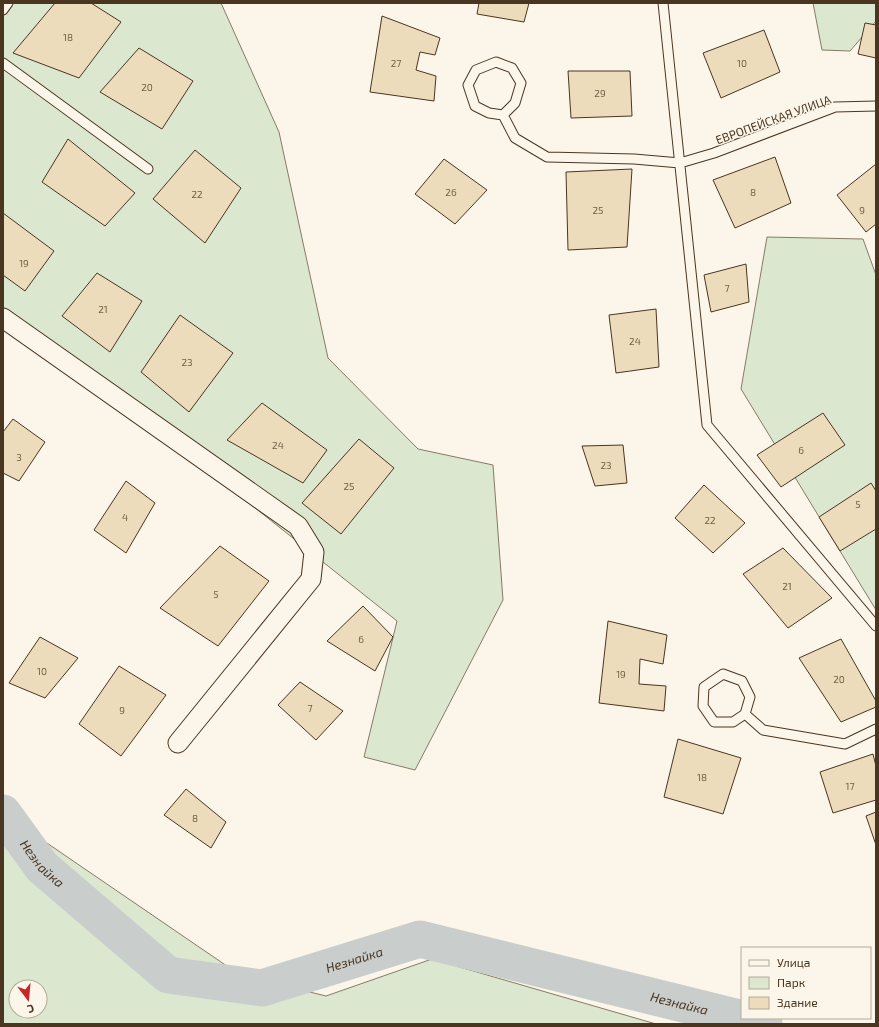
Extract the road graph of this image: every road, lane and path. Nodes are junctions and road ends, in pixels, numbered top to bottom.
1 (8, 3) edge
2 (663, 3) edge
3 (3, 10) edge
4 (3, 63) edge
5 (876, 106) edge
6 (503, 115) junction
7 (680, 163) junction
8 (148, 169) dead end
9 (3, 318) edge
10 (876, 626) edge
11 (744, 714) junction
12 (876, 729) edge
13 (178, 743) dead end

1 - 3 lane
2 - 7 lane
4 - 8 lane
5 - 7 lane, ЕВРОПЕЙСКАЯ УЛИЦА
6 - 6 lane
6 - 7 lane
7 - 10 lane
9 - 13 street
11 - 11 lane
11 - 12 lane

